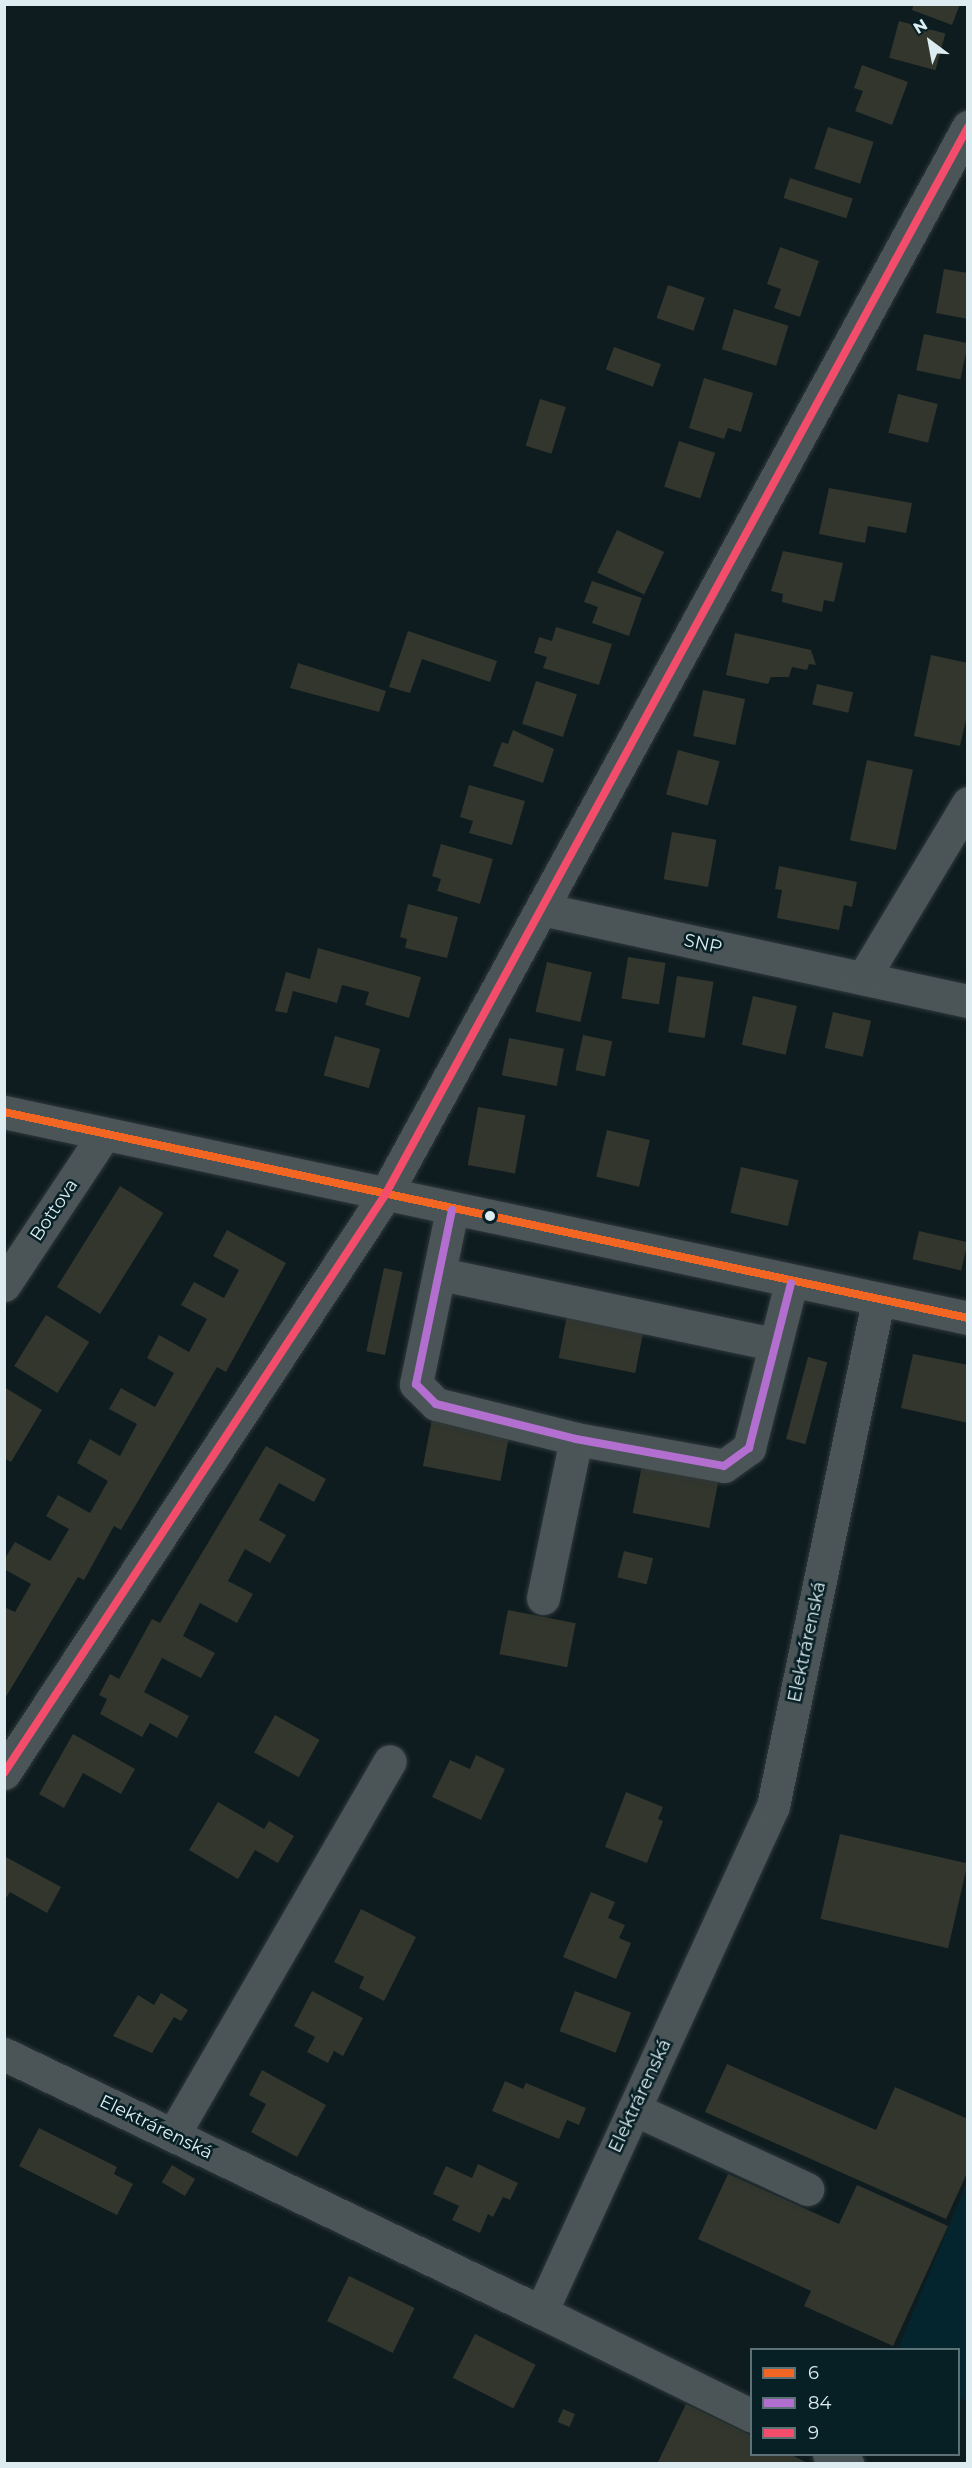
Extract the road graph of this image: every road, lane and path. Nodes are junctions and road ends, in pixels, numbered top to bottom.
1 (968, 127) edge
2 (968, 803) edge
3 (542, 909) junction
4 (863, 978) junction
5 (968, 1001) edge
6 (4, 1112) edge
7 (103, 1136) junction
8 (385, 1195) junction
9 (452, 1210) junction
10 (441, 1274) junction
11 (791, 1283) junction
12 (4, 1285) edge
13 (878, 1301) junction
14 (968, 1318) edge
15 (772, 1344) junction
16 (576, 1439) junction
17 (543, 1598) dead end
18 (390, 1761) dead end
19 (4, 1773) edge
20 (4, 2054) edge
21 (634, 2109) junction
22 (173, 2135) junction
23 (807, 2189) dead end
24 (541, 2312) junction
25 (750, 2415) edge
26 (833, 2456) edge
27 (847, 2463) edge

1 - 3 street
2 - 4 street
3 - 4 street, SNP
3 - 8 street
4 - 5 street, SNP
6 - 7 street
7 - 8 street
7 - 12 street, Bottova
8 - 9 street
8 - 19 street
9 - 10 street
9 - 11 street
10 - 15 street
10 - 16 street
11 - 13 street
11 - 15 street
13 - 14 street
13 - 21 street, Elektrárenská
15 - 16 street
16 - 17 street
18 - 22 street
20 - 22 street, Elektrárenská
21 - 23 street
21 - 24 street, Elektrárenská
22 - 24 street, Elektrárenská
24 - 25 street
26 - 27 street

